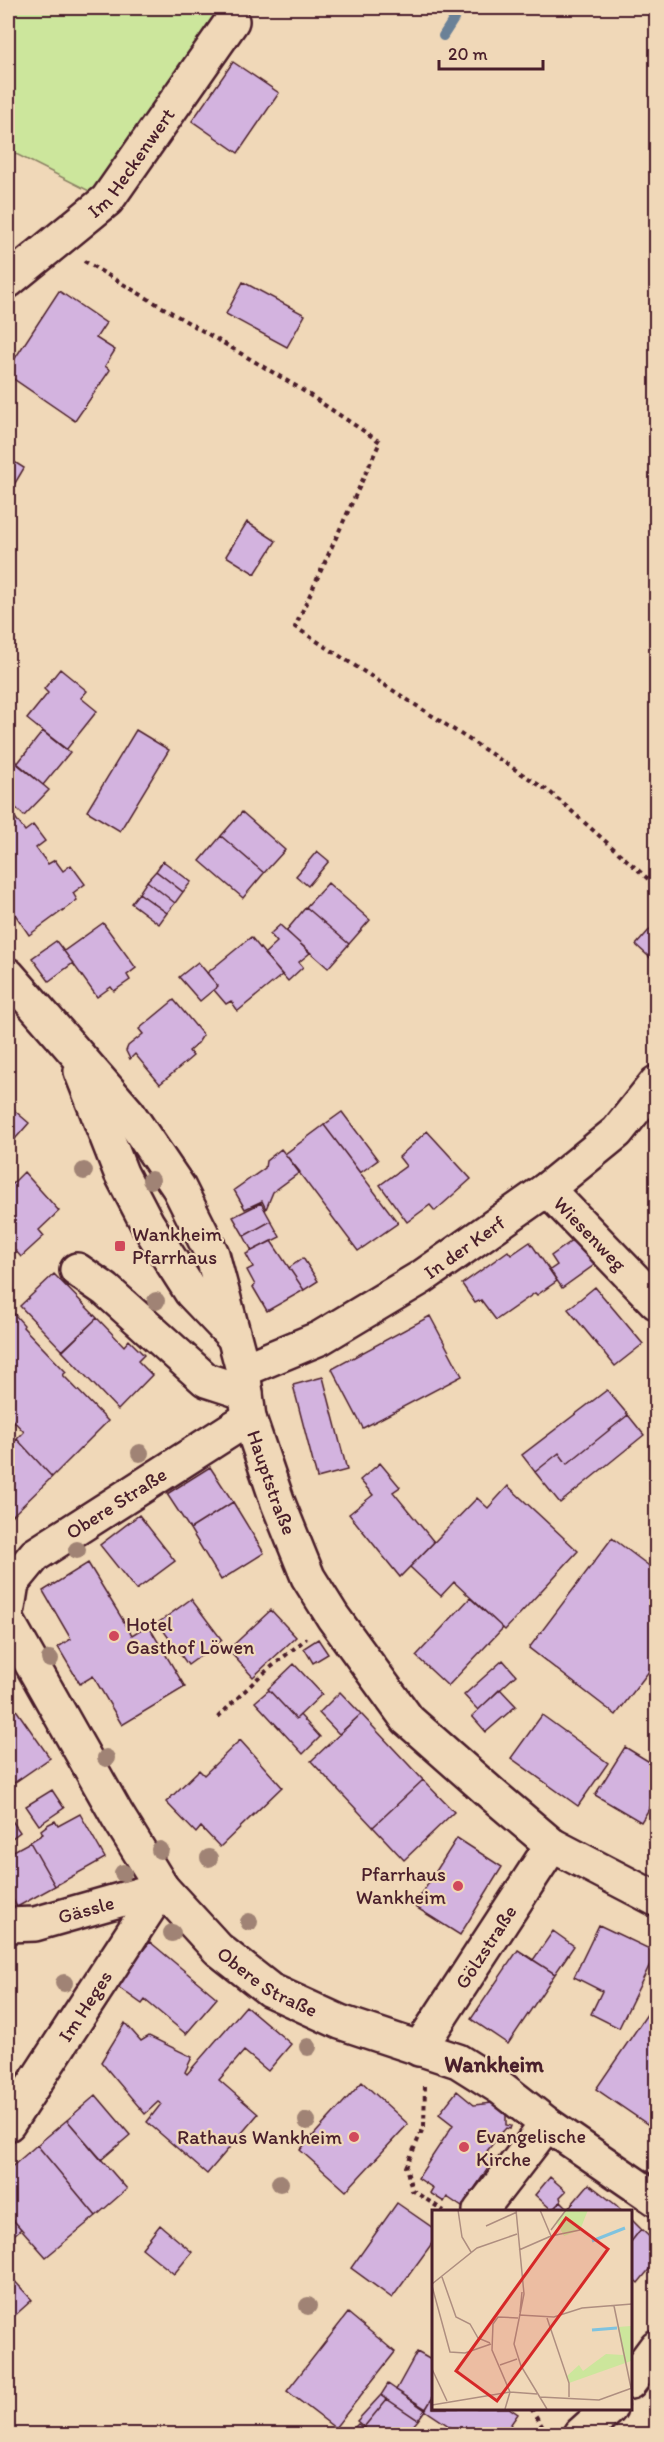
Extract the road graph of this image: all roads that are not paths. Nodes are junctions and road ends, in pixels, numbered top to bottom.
1 (231, 21) dead end
2 (8, 281) edge
3 (8, 975) edge
4 (71, 1046) junction
5 (657, 1083) edge
6 (547, 1189) junction
7 (77, 1270) dead end
8 (657, 1302) edge
9 (232, 1335) junction
10 (246, 1393) junction
11 (8, 1608) edge
12 (8, 1622) edge
13 (552, 1845) junction
14 (162, 1888) junction
15 (657, 1899) edge
16 (8, 1924) edge
17 (419, 2049) junction
18 (8, 2124) edge
19 (547, 2124) junction
20 (657, 2199) edge
21 (481, 2210) edge
22 (657, 2347) edge
23 (631, 2381) edge
24 (609, 2409) edge
25 (581, 2434) edge

1 - 2 street, Im Heckenwert
3 - 4 street, Hauptstraße
4 - 9 street
4 - 9 street, Hauptstraße
5 - 6 street, In der Kerf
6 - 8 street, Wiesenweg
6 - 10 street, In der Kerf
7 - 10 street
9 - 10 street, Hauptstraße
10 - 11 street, Obere Straße
10 - 13 street, Hauptstraße
12 - 14 street, Obere Straße
13 - 15 street, Hauptstraße
13 - 17 street, Gölzstraße
14 - 16 street, Gässle
14 - 17 street, Obere Straße
14 - 18 street, Im Heges
17 - 19 street, Obere Straße
19 - 20 street, Obere Straße
19 - 21 street
22 - 23 street
24 - 25 street

